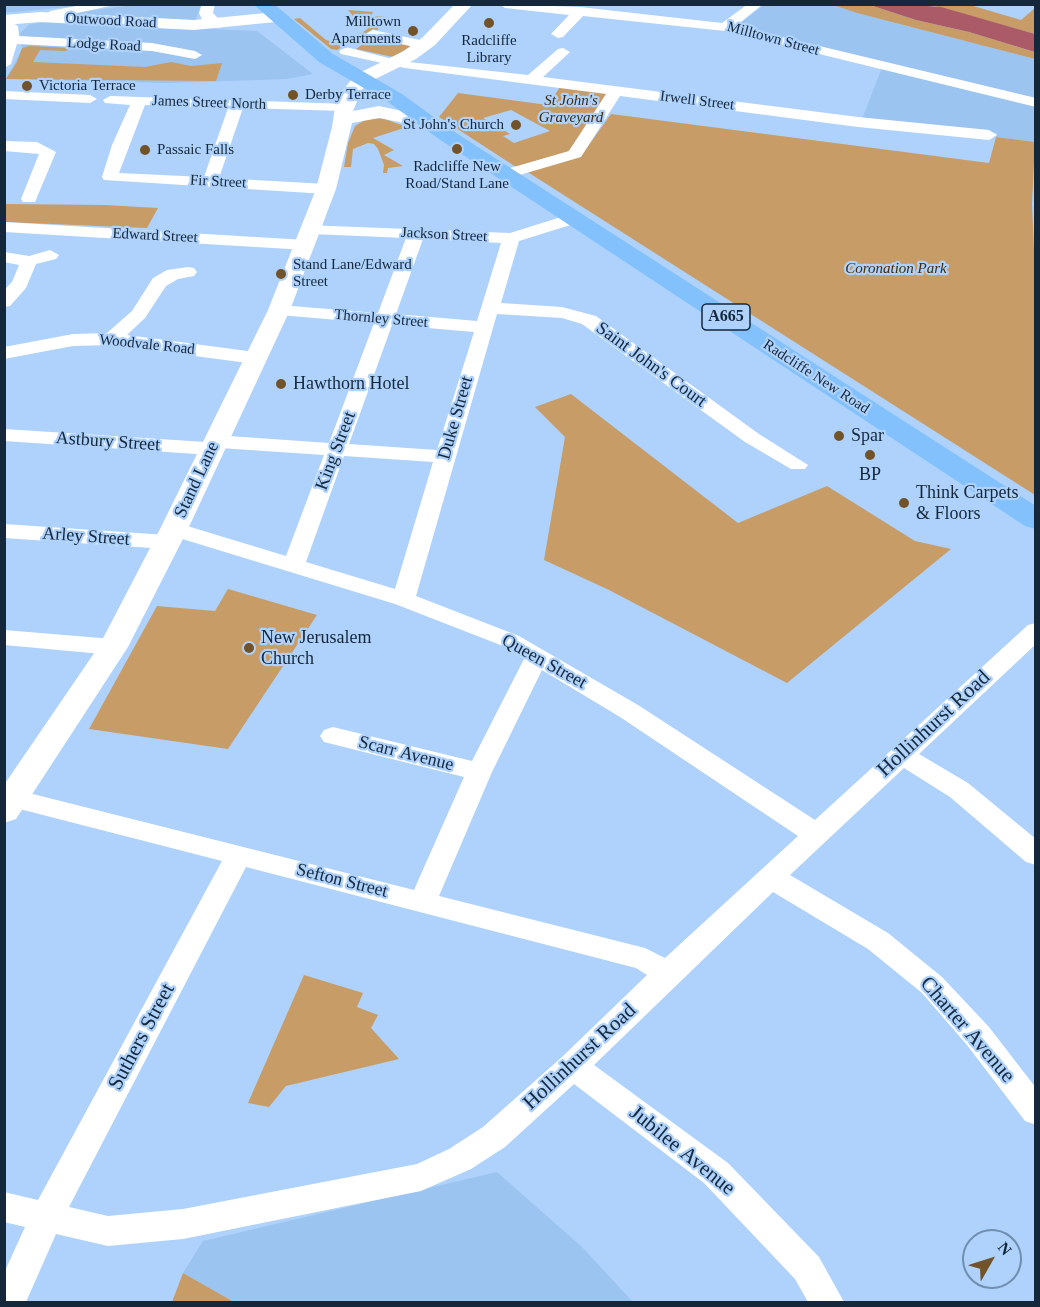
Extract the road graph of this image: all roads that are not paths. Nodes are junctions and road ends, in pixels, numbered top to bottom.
1 (113, 4) edge
2 (209, 4) edge
3 (465, 4) edge
4 (505, 4) edge
5 (757, 4) edge
6 (562, 7) edge
7 (631, 10) edge
8 (580, 11) junction
9 (261, 12) edge
10 (49, 18) junction
11 (8, 20) edge
12 (217, 24) junction
13 (725, 27) junction
14 (373, 34) dead end
15 (12, 40) junction
16 (346, 51) dead end
17 (195, 55) dead end
18 (326, 58) junction
19 (405, 58) junction
20 (4, 64) edge
21 (533, 79) junction
22 (616, 90) junction
23 (4, 95) edge
24 (90, 99) dead end
25 (110, 100) dead end
26 (356, 100) junction
27 (139, 101) junction
28 (1035, 103) edge
29 (237, 104) junction
30 (446, 135) junction
31 (989, 135) dead end
32 (4, 146) edge
33 (506, 174) junction
34 (210, 182) junction
35 (326, 189) junction
36 (28, 199) dead end
37 (574, 218) junction
38 (4, 227) edge
39 (416, 234) junction
40 (309, 237) junction
41 (511, 238) junction
42 (50, 255) dead end
43 (4, 257) edge
44 (29, 261) junction
45 (174, 272) dead end
46 (4, 302) edge
47 (279, 310) junction
48 (485, 318) junction
49 (385, 320) junction
50 (112, 339) junction
51 (4, 354) edge
52 (255, 358) junction
53 (4, 435) edge
54 (213, 445) junction
55 (337, 449) junction
56 (445, 457) junction
57 (798, 465) dead end
58 (1035, 520) edge
59 (4, 531) edge
60 (170, 536) junction
61 (293, 567) junction
62 (403, 599) junction
63 (1035, 630) edge
64 (4, 637) edge
65 (113, 647) junction
66 (537, 656) junction
67 (333, 736) dead end
68 (901, 754) junction
69 (479, 772) junction
70 (9, 805) edge
71 (817, 835) junction
72 (239, 855) junction
73 (1035, 855) edge
74 (771, 877) junction
75 (423, 901) junction
76 (667, 974) junction
77 (573, 1066) junction
78 (1035, 1112) edge
79 (4, 1207) edge
80 (46, 1218) junction
81 (9, 1302) edge
82 (828, 1302) edge

1 - 10 street
2 - 12 street
3 - 19 street
4 - 6 street, Milltown Street
5 - 13 street
6 - 8 street, Milltown Street
7 - 8 street, Milltown Street
7 - 13 street, Milltown Street
8 - 21 street
9 - 12 street, Outwood Road
9 - 18 main road, A665
9 - 26 main road, A665
10 - 11 street, Outwood Road
10 - 12 street, Outwood Road
11 - 15 street
13 - 28 street, Milltown Street
14 - 19 street
15 - 17 street, Lodge Road
15 - 20 street
16 - 19 street
18 - 19 street
18 - 26 main road, A665
19 - 21 street, Irwell Street
19 - 26 street
21 - 22 street, Irwell Street
22 - 31 street, Irwell Street
22 - 33 street
23 - 24 street
25 - 27 street, James Street North
26 - 29 street, James Street North
26 - 30 main road, Radcliffe New Road / A665
26 - 30 main road, Radcliffe New Road / A665
26 - 35 street, Stand Lane
27 - 29 street, James Street North
27 - 34 street, Fir Street
29 - 34 street
30 - 33 main road, Radcliffe New Road / A665
32 - 36 street
33 - 37 main road, Radcliffe New Road / A665
34 - 35 street, Fir Street
35 - 40 street, Stand Lane
37 - 41 street, Jackson Street
37 - 58 main road, Radcliffe New Road / A665
38 - 40 street, Edward Street
39 - 40 street, Jackson Street
39 - 41 street, Jackson Street
39 - 49 street, King Street
40 - 47 street, Stand Lane
41 - 48 street, Duke Street
42 - 44 street
43 - 44 street
44 - 46 street
45 - 50 street
47 - 49 street, Thornley Street
47 - 52 street, Stand Lane
48 - 49 street, Thornley Street
48 - 56 street, Duke Street
48 - 57 street, Saint John's Court
49 - 55 street, King Street
50 - 51 street, Woodvale Road
50 - 52 street, Woodvale Road
52 - 54 street, Stand Lane
53 - 54 street, Astbury Street
54 - 55 street, Astbury Street
54 - 60 street, Stand Lane
55 - 56 street, Astbury Street
55 - 61 street, King Street
56 - 62 street, Duke Street
59 - 60 street, Arley Street
60 - 61 street, Queen Street
60 - 65 street, Stand Lane
61 - 62 street, Queen Street
62 - 66 street, Queen Street
63 - 68 street, Hollinhurst Road
64 - 65 street
65 - 70 street, Stand Lane
66 - 69 street, Scarr Avenue
66 - 71 street, Queen Street
67 - 69 street, Scarr Avenue
68 - 71 street, Hollinhurst Road
68 - 73 street
69 - 75 street, Scarr Avenue
70 - 72 street, Sefton Street
71 - 74 street, Hollinhurst Road
72 - 75 street, Sefton Street
72 - 80 street, Suthers Street
74 - 76 street, Hollinhurst Road
74 - 78 street, Charter Avenue
75 - 76 street, Sefton Street
76 - 77 street, Hollinhurst Road
77 - 80 street, Hollinhurst Road
77 - 82 street, Jubilee Avenue
79 - 80 street, Hollinhurst Road
80 - 81 street, Suthers Street

